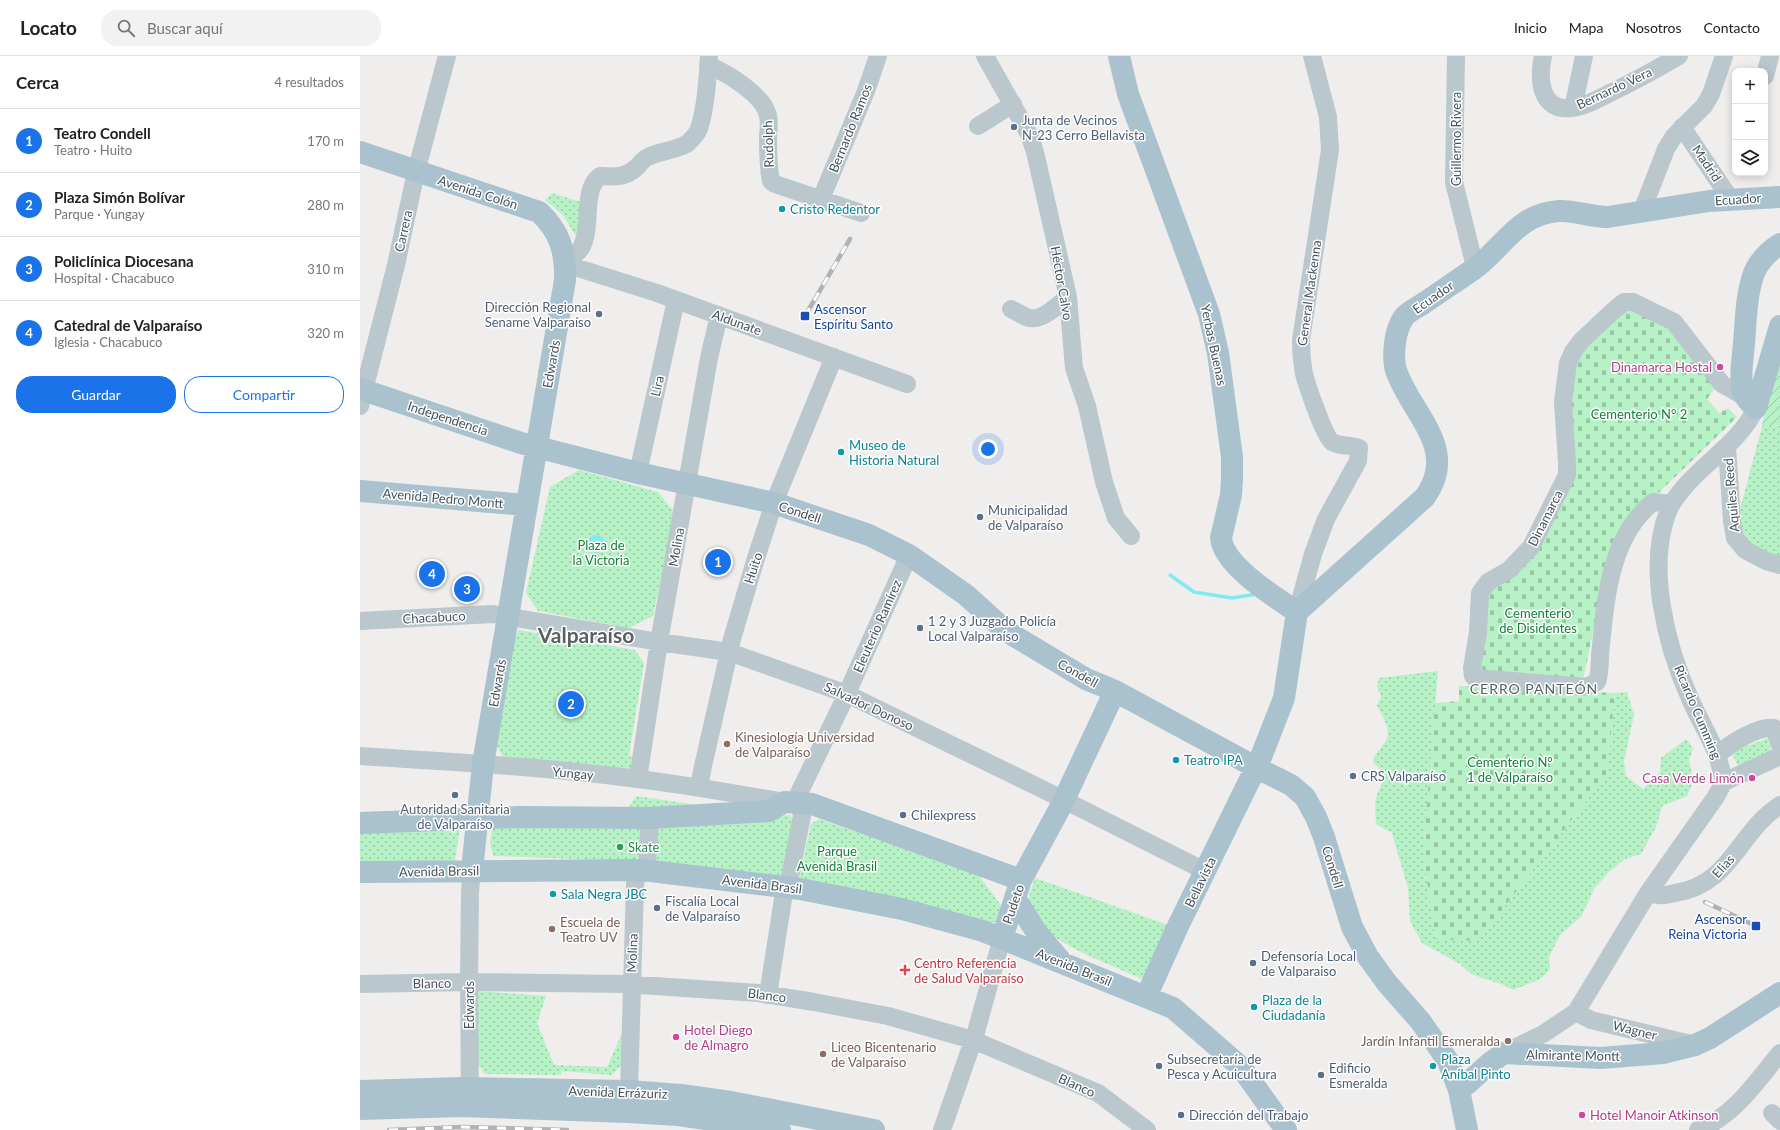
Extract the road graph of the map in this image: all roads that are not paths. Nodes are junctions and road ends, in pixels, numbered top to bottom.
1 (447, 56) edge
2 (878, 56) edge
3 (985, 56) edge
4 (1119, 56) edge
5 (1312, 56) edge
6 (1456, 56) edge
7 (1543, 56) edge
8 (1584, 56) edge
9 (1678, 56) edge
10 (1724, 56) edge
11 (1770, 56) edge
12 (709, 61) edge
13 (1767, 68) edge
14 (1013, 104) junction
15 (1573, 108) junction
16 (978, 126) dead end
17 (1682, 127) junction
18 (360, 152) edge
19 (416, 172) junction
20 (1780, 197) edge
21 (821, 199) junction
22 (1731, 200) junction
23 (1642, 211) junction
24 (861, 213) dead end
25 (1780, 244) edge
26 (565, 264) junction
27 (1475, 267) junction
28 (1068, 297) junction
29 (676, 300) junction
30 (1011, 310) dead end
31 (719, 315) junction
32 (1780, 326) edge
33 (834, 357) junction
34 (907, 384) dead end
35 (361, 395) edge
36 (1751, 402) junction
37 (537, 447) junction
38 (1727, 447) junction
39 (638, 473) junction
40 (687, 484) junction
41 (360, 490) edge
42 (774, 503) junction
43 (1672, 504) junction
44 (526, 505) junction
45 (1131, 536) dead end
46 (909, 555) junction
47 (1780, 564) edge
48 (1297, 612) junction
49 (508, 616) junction
50 (360, 621) edge
51 (659, 642) junction
52 (729, 652) junction
53 (1114, 691) junction
54 (847, 694) junction
55 (1780, 745) edge
56 (360, 756) edge
57 (1717, 756) junction
58 (1780, 756) edge
59 (483, 764) junction
60 (1257, 768) junction
61 (638, 779) junction
62 (1724, 782) junction
63 (700, 787) junction
64 (1063, 800) junction
65 (793, 803) junction
66 (1780, 805) edge
67 (477, 818) junction
68 (650, 818) junction
69 (360, 823) edge
70 (472, 870) junction
71 (642, 870) junction
72 (1205, 871) junction
73 (360, 872) edge
74 (788, 886) junction
75 (1018, 889) junction
76 (1648, 893) junction
77 (1002, 938) junction
78 (1061, 962) junction
79 (469, 982) junction
80 (360, 984) edge
81 (631, 984) junction
82 (1780, 993) edge
83 (768, 995) junction
84 (1146, 997) junction
85 (1576, 1012) junction
86 (973, 1040) junction
87 (1695, 1045) junction
88 (1504, 1053) junction
89 (1780, 1053) edge
90 (1459, 1090) junction
91 (360, 1091) edge
92 (629, 1091) junction
93 (470, 1097) junction
94 (360, 1110) edge
95 (780, 1130) edge
96 (874, 1130) edge
97 (942, 1130) edge
98 (1147, 1130) edge
99 (1286, 1130) edge
100 (1467, 1130) edge
101 (1698, 1130) edge

1 - 19 street, Carrera
2 - 21 street, Bernardo Ramos
3 - 14 street, Héctor Calvo
4 - 48 main road, Yerbas Buenas
5 - 48 street, General Mackenna
6 - 27 street, Guillermo Rivera
7 - 15 street, Bernardo Vera
8 - 15 street
9 - 15 street, Bernardo Vera
10 - 17 street
11 - 13 street
12 - 21 street, Rudolph
12 - 26 street
14 - 16 street
14 - 28 street, Héctor Calvo
17 - 22 street, Madrid
17 - 23 street
18 - 19 main road, Avenida Colón
19 - 26 main road, Avenida Colón
19 - 35 street, Carrera
20 - 22 main road, Ecuador
21 - 24 street, Rudolph
22 - 23 main road, Ecuador
23 - 27 main road, Ecuador
25 - 36 main road
26 - 29 street, Aldunate
26 - 37 main road, Edwards
27 - 48 main road, Ecuador
28 - 30 street
28 - 45 street, Héctor Calvo
29 - 31 street, Aldunate
29 - 39 street, Lira
31 - 33 street, Aldunate
31 - 40 street, Molina
32 - 36 main road, Ricardo Cumming
33 - 34 street, Aldunate
33 - 42 street, Huito
35 - 37 main road, Independencia
36 - 38 street, Ricardo Cumming
36 - 43 street, Dinamarca
37 - 39 main road, Condell
37 - 44 main road, Edwards
38 - 43 street, Ricardo Cumming
38 - 47 street, Aquiles Reed
39 - 40 main road, Condell
40 - 42 main road, Condell
40 - 51 street, Molina
41 - 44 main road, Avenida Pedro Montt
42 - 46 main road, Condell
42 - 52 street, Huito
43 - 57 street, Ricardo Cumming
44 - 49 main road, Edwards
46 - 53 main road, Condell
46 - 54 street, Eleuterio Ramírez
48 - 60 main road, Bellavista
49 - 50 street, Chacabuco
49 - 51 street, Salvador Donoso
49 - 59 main road, Edwards
51 - 52 street, Salvador Donoso
51 - 61 street, Molina
52 - 54 street, Salvador Donoso
52 - 63 street, Huito
53 - 60 main road, Condell
53 - 64 main road, Pudeto
54 - 64 street, Salvador Donoso
54 - 65 street, Eleuterio Ramírez
55 - 57 street
56 - 59 street, Yungay
57 - 62 street, Ricardo Cumming
58 - 62 street
59 - 61 street, Yungay
59 - 67 main road, Edwards
60 - 72 main road, Bellavista
60 - 90 main road, Condell
61 - 63 street, Yungay
62 - 76 street
63 - 65 street, Yungay
64 - 72 street, Salvador Donoso
64 - 75 main road, Pudeto
65 - 68 main road
65 - 74 street, Eleuterio Ramírez
65 - 75 main road
66 - 76 street, Elias
67 - 68 main road
67 - 69 main road
67 - 70 main road, Edwards
68 - 71 street, Molina
70 - 71 main road, Avenida Brasil
70 - 73 main road, Avenida Brasil
70 - 79 street, Edwards
71 - 74 main road, Avenida Brasil
71 - 81 street, Molina
72 - 84 main road, Bellavista
74 - 77 main road, Avenida Brasil
74 - 83 street, Eleuterio Ramírez
75 - 77 main road, Pudeto
75 - 78 main road
76 - 85 street
77 - 78 main road, Avenida Brasil
77 - 86 street, Pudeto
78 - 84 main road, Avenida Brasil
79 - 80 street, Blanco
79 - 81 street, Blanco
79 - 93 street, Edwards
81 - 83 street, Blanco
81 - 92 street, Molina
82 - 87 main road, Almirante Montt
83 - 86 street, Blanco
84 - 99 main road, Avenida Brasil
85 - 87 street, Wagner
85 - 88 street
86 - 97 street, Pudeto
86 - 98 street, Blanco
87 - 88 main road, Almirante Montt
88 - 90 main road
89 - 101 street
90 - 100 main road, Condell
91 - 93 main road, Avenida Errázuriz
92 - 93 main road, Avenida Errázuriz
92 - 96 main road, Avenida Errázuriz
93 - 94 main road, Avenida Errázuriz
93 - 95 main road, Avenida Errázuriz

